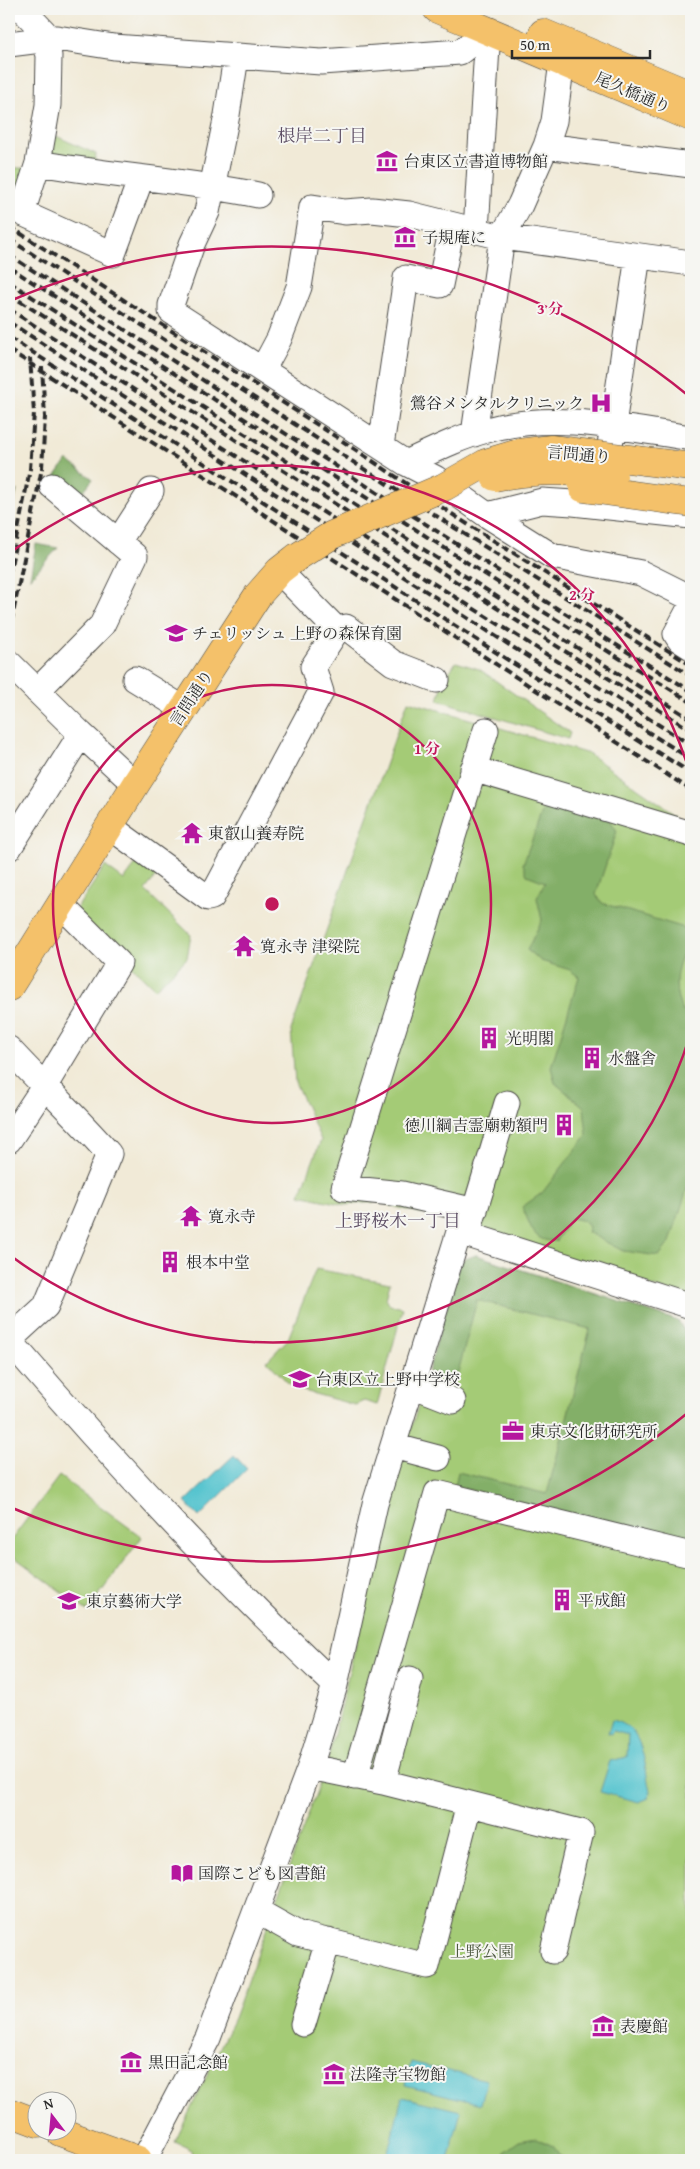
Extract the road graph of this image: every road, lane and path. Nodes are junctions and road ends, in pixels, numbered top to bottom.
1 (22, 9) edge
2 (437, 9) edge
3 (475, 17) edge
4 (47, 40) junction
5 (9, 44) edge
6 (236, 57) junction
7 (562, 62) junction
8 (691, 95) edge
9 (691, 117) edge
10 (546, 146) junction
11 (38, 163) junction
12 (691, 165) edge
13 (141, 178) junction
14 (213, 186) junction
15 (258, 195) dead end
16 (452, 227) junction
17 (476, 231) junction
18 (502, 237) junction
19 (638, 256) junction
20 (691, 263) edge
21 (262, 370) junction
22 (613, 427) junction
23 (474, 434) junction
24 (691, 438) edge
25 (381, 446) junction
26 (691, 452) edge
27 (406, 463) junction
28 (691, 467) edge
29 (52, 486) dead end
30 (691, 486) edge
31 (444, 487) junction
32 (151, 491) dead end
33 (691, 503) edge
34 (601, 506) junction
35 (487, 515) junction
36 (691, 516) edge
37 (118, 542) junction
38 (288, 564) junction
39 (691, 598) edge
40 (691, 606) edge
41 (337, 630) junction
42 (686, 644) edge
43 (10, 664) edge
44 (135, 679) dead end
45 (437, 680) dead end
46 (37, 691) junction
47 (184, 709) junction
48 (486, 730) dead end
49 (81, 734) junction
50 (473, 770) junction
51 (137, 782) junction
52 (109, 826) junction
53 (691, 834) edge
54 (9, 848) edge
55 (60, 904) junction
56 (9, 987) edge
57 (9, 1049) edge
58 (44, 1087) junction
59 (507, 1103) dead end
60 (9, 1140) edge
61 (475, 1211) junction
62 (467, 1235) junction
63 (691, 1306) edge
64 (11, 1346) edge
65 (412, 1385) junction
66 (453, 1401) dead end
67 (393, 1446) junction
68 (438, 1458) dead end
69 (691, 1555) edge
70 (410, 1679) dead end
71 (335, 1685) junction
72 (310, 1767) junction
73 (355, 1777) junction
74 (383, 1782) junction
75 (469, 1804) junction
76 (257, 1911) junction
77 (328, 1941) junction
78 (553, 1951) dead end
79 (303, 2024) dead end
80 (9, 2112) edge
81 (28, 2119) edge
82 (78, 2138) edge
83 (138, 2160) edge
84 (144, 2160) edge

1 - 4 street
2 - 3 main road, 尾久橋通り
3 - 6 street
3 - 7 main road, 尾久橋通り
3 - 8 main road, 尾久橋通り
3 - 17 street
4 - 5 street
4 - 6 street
4 - 11 street
6 - 14 street
7 - 9 main road, 尾久橋通り
7 - 10 street
10 - 12 street
10 - 18 street
11 - 13 street
11 - 13 street
13 - 14 street
14 - 15 street
14 - 21 street
16 - 17 street
16 - 21 street
16 - 25 street
17 - 18 street
18 - 19 street
18 - 23 street
19 - 20 street
19 - 22 street
21 - 25 street
22 - 23 street
22 - 24 street
22 - 34 street
23 - 27 street
25 - 27 street
26 - 31 main road
27 - 35 street
28 - 31 main road, 言問通り, bridge
29 - 37 street
30 - 31 main road, 言問通り, bridge
31 - 33 main road, bridge
31 - 38 main road, 言問通り, bridge
32 - 37 street
34 - 35 street
34 - 36 street
35 - 39 street
37 - 46 street
38 - 41 street
38 - 47 main road, 言問通り
40 - 42 street
41 - 45 street
41 - 52 street
43 - 46 street
44 - 47 street
46 - 49 street
47 - 51 main road, 言問通り
48 - 50 street
49 - 51 street
49 - 54 street
50 - 53 street
50 - 61 street
51 - 52 main road, 言問通り
52 - 55 main road, 言問通り
55 - 56 main road, 言問通り
55 - 58 street
57 - 58 street
58 - 60 street
58 - 64 street
59 - 61 street
61 - 62 street
62 - 63 street
62 - 65 street
64 - 71 street
65 - 66 street
65 - 67 street
67 - 68 street
67 - 71 street
69 - 73 street
70 - 74 street
71 - 72 street
72 - 73 street
72 - 76 street
73 - 74 street
74 - 75 street
75 - 77 street
75 - 78 street
76 - 77 street
76 - 84 street
77 - 79 street
80 - 81 main road
82 - 83 main road

